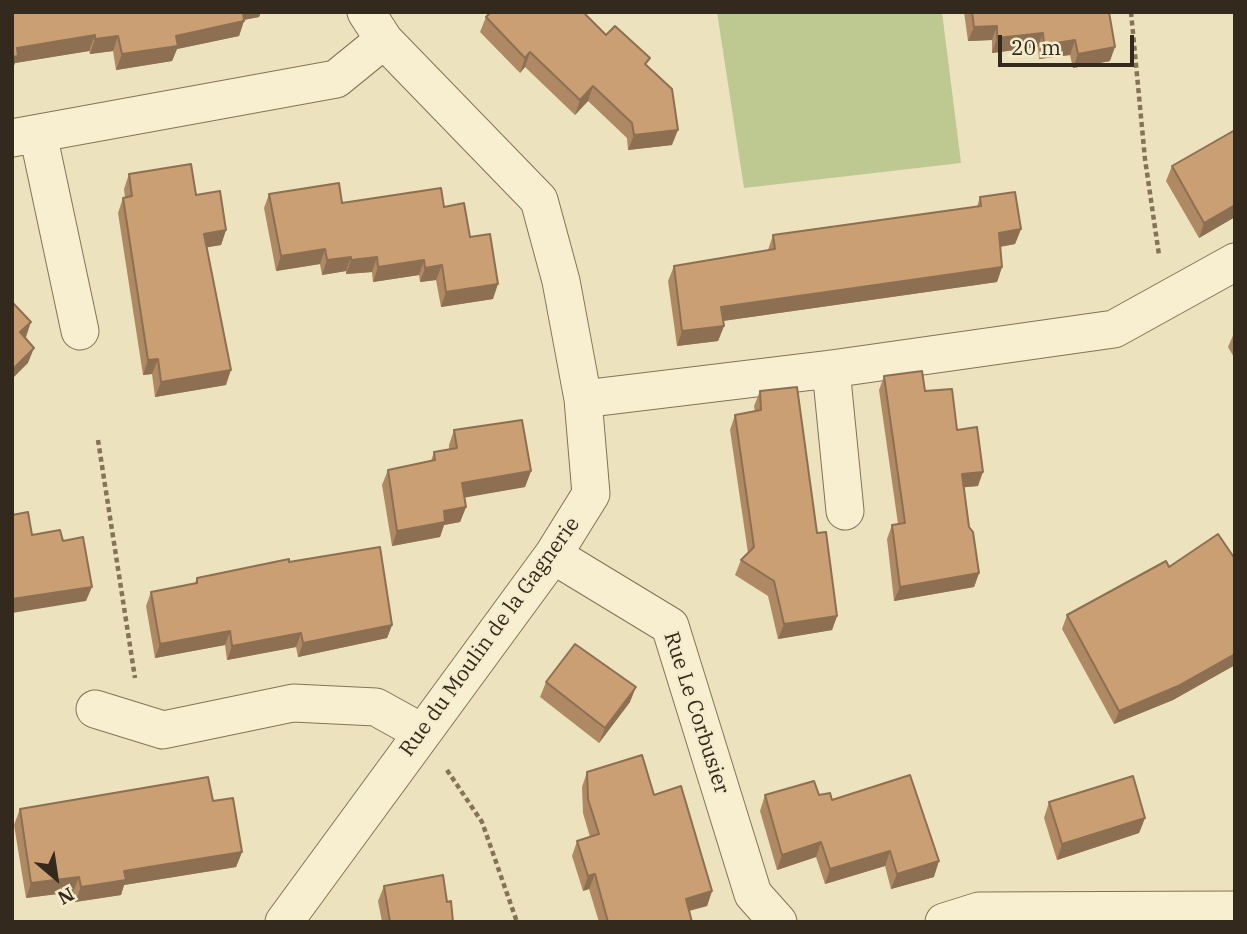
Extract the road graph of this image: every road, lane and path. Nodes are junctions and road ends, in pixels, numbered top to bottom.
1 (1131, 12) edge
2 (375, 26) edge
3 (25, 136) edge
4 (1235, 262) edge
5 (1179, 295) junction
6 (80, 331) dead end
7 (831, 369) junction
8 (583, 399) junction
9 (98, 440) dead end
10 (845, 511) dead end
11 (553, 555) junction
12 (95, 709) dead end
13 (143, 724) junction
14 (421, 732) junction
15 (1235, 910) edge
16 (284, 922) edge
17 (517, 922) edge
18 (778, 922) edge
19 (944, 922) edge

1 - 5 path
2 - 3 street
2 - 8 street, Rue du Moulin de la Gagnerie
3 - 6 street
4 - 5 street
5 - 7 street
7 - 8 street
7 - 10 street
8 - 11 street, Rue du Moulin de la Gagnerie
9 - 13 path
11 - 14 street, Rue du Moulin de la Gagnerie
11 - 18 street, Rue Le Corbusier
12 - 13 street
13 - 14 street
14 - 16 street, Rue du Moulin de la Gagnerie
14 - 17 path
15 - 19 street

